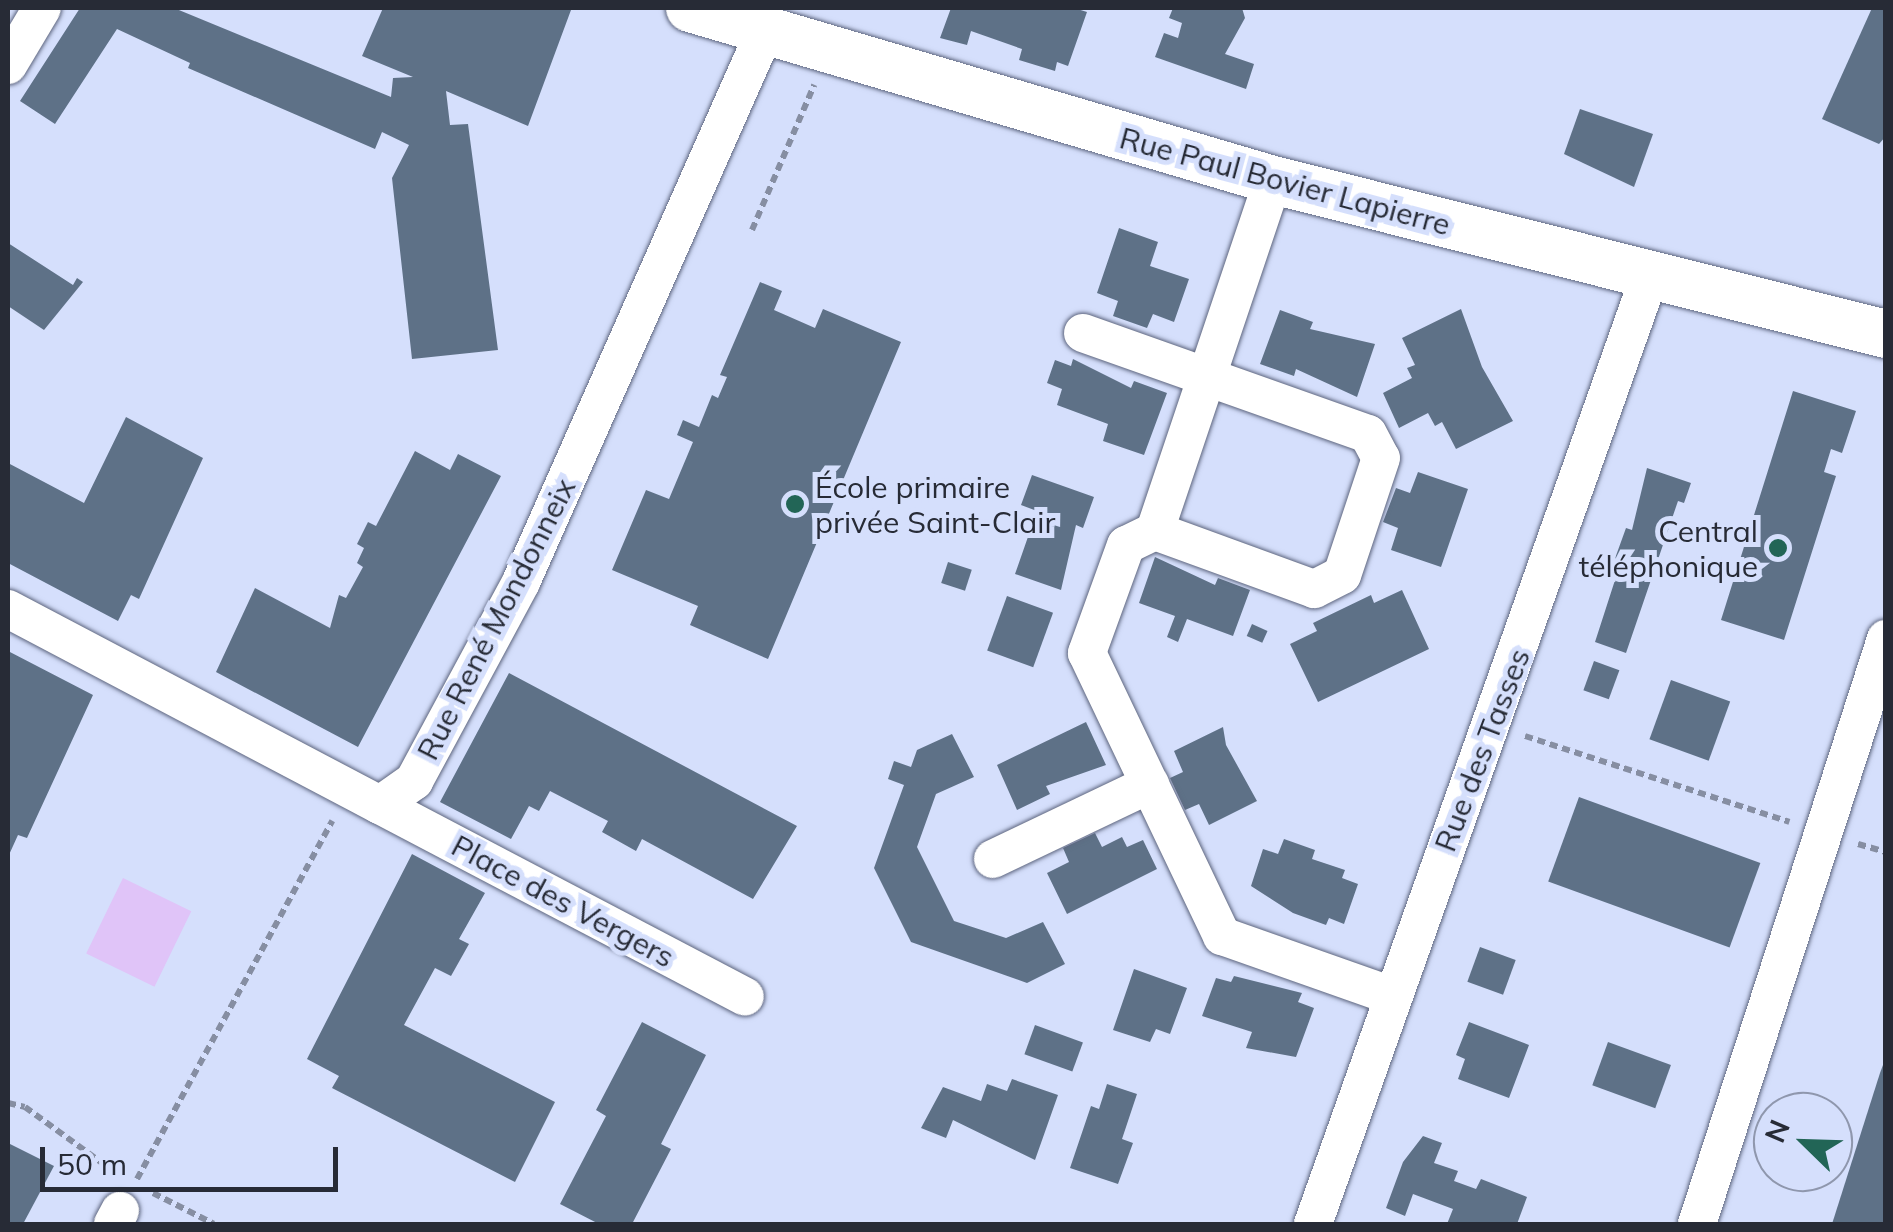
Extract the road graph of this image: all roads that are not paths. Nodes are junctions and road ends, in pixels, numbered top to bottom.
1 (42, 8) edge
2 (690, 8) edge
3 (764, 32) junction
4 (8, 65) edge
5 (1273, 180) junction
6 (1650, 275) junction
7 (1083, 332) dead end
8 (1886, 334) edge
9 (1207, 376) junction
10 (1154, 531) junction
11 (8, 609) edge
12 (1886, 639) edge
13 (1150, 784) junction
14 (364, 797) junction
15 (993, 859) dead end
16 (1392, 996) junction
17 (745, 997) dead end
18 (1313, 1224) edge
19 (1698, 1224) edge

1 - 4 street
2 - 3 main road, Rue Paul Bovier Lapierre
3 - 5 main road, Rue Paul Bovier Lapierre
3 - 14 street, Rue René Mondonneix
5 - 6 main road, Rue Paul Bovier Lapierre
5 - 9 street
6 - 8 main road, Rue Paul Bovier Lapierre
6 - 16 street, Rue des Tasses
7 - 9 street
9 - 10 street
9 - 10 street
10 - 13 street
11 - 14 street
12 - 19 street
13 - 15 street
13 - 16 street
14 - 17 street, Place des Vergers
16 - 18 street, Rue des Tasses

